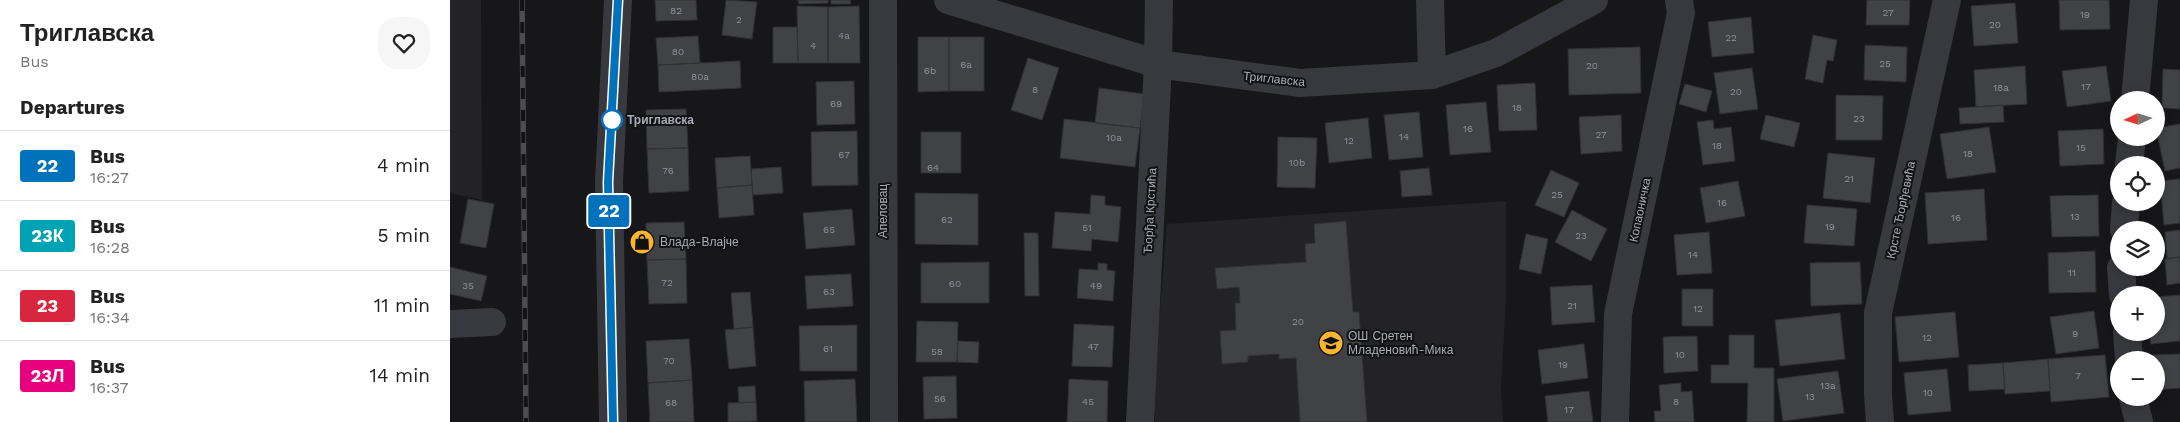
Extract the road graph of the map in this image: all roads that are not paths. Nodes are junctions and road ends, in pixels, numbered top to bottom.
1 (618, 0) edge
2 (883, 0) edge
3 (948, 0) edge
4 (1159, 0) edge
5 (1430, 0) edge
6 (1594, 0) edge
7 (1679, 0) edge
8 (1948, 0) edge
9 (2144, 0) edge
10 (1158, 64) junction
11 (1432, 75) junction
12 (2136, 91) edge
13 (492, 322) dead end
14 (450, 324) edge
15 (2135, 406) edge
16 (613, 422) edge
17 (884, 422) edge
18 (1140, 422) edge
19 (1616, 422) edge
20 (1880, 422) edge
21 (2139, 422) edge

1 - 16 street
2 - 17 street, Апеловац
3 - 10 street, Триглавска
4 - 10 street, Ђорђа Крстића
5 - 11 street
6 - 11 street, Триглавска
7 - 19 street, Копаоничка
8 - 20 street, Крсте Ђорђевића
9 - 12 street
10 - 11 street, Триглавска
10 - 18 street, Ђорђа Крстића
13 - 14 street
15 - 21 street

